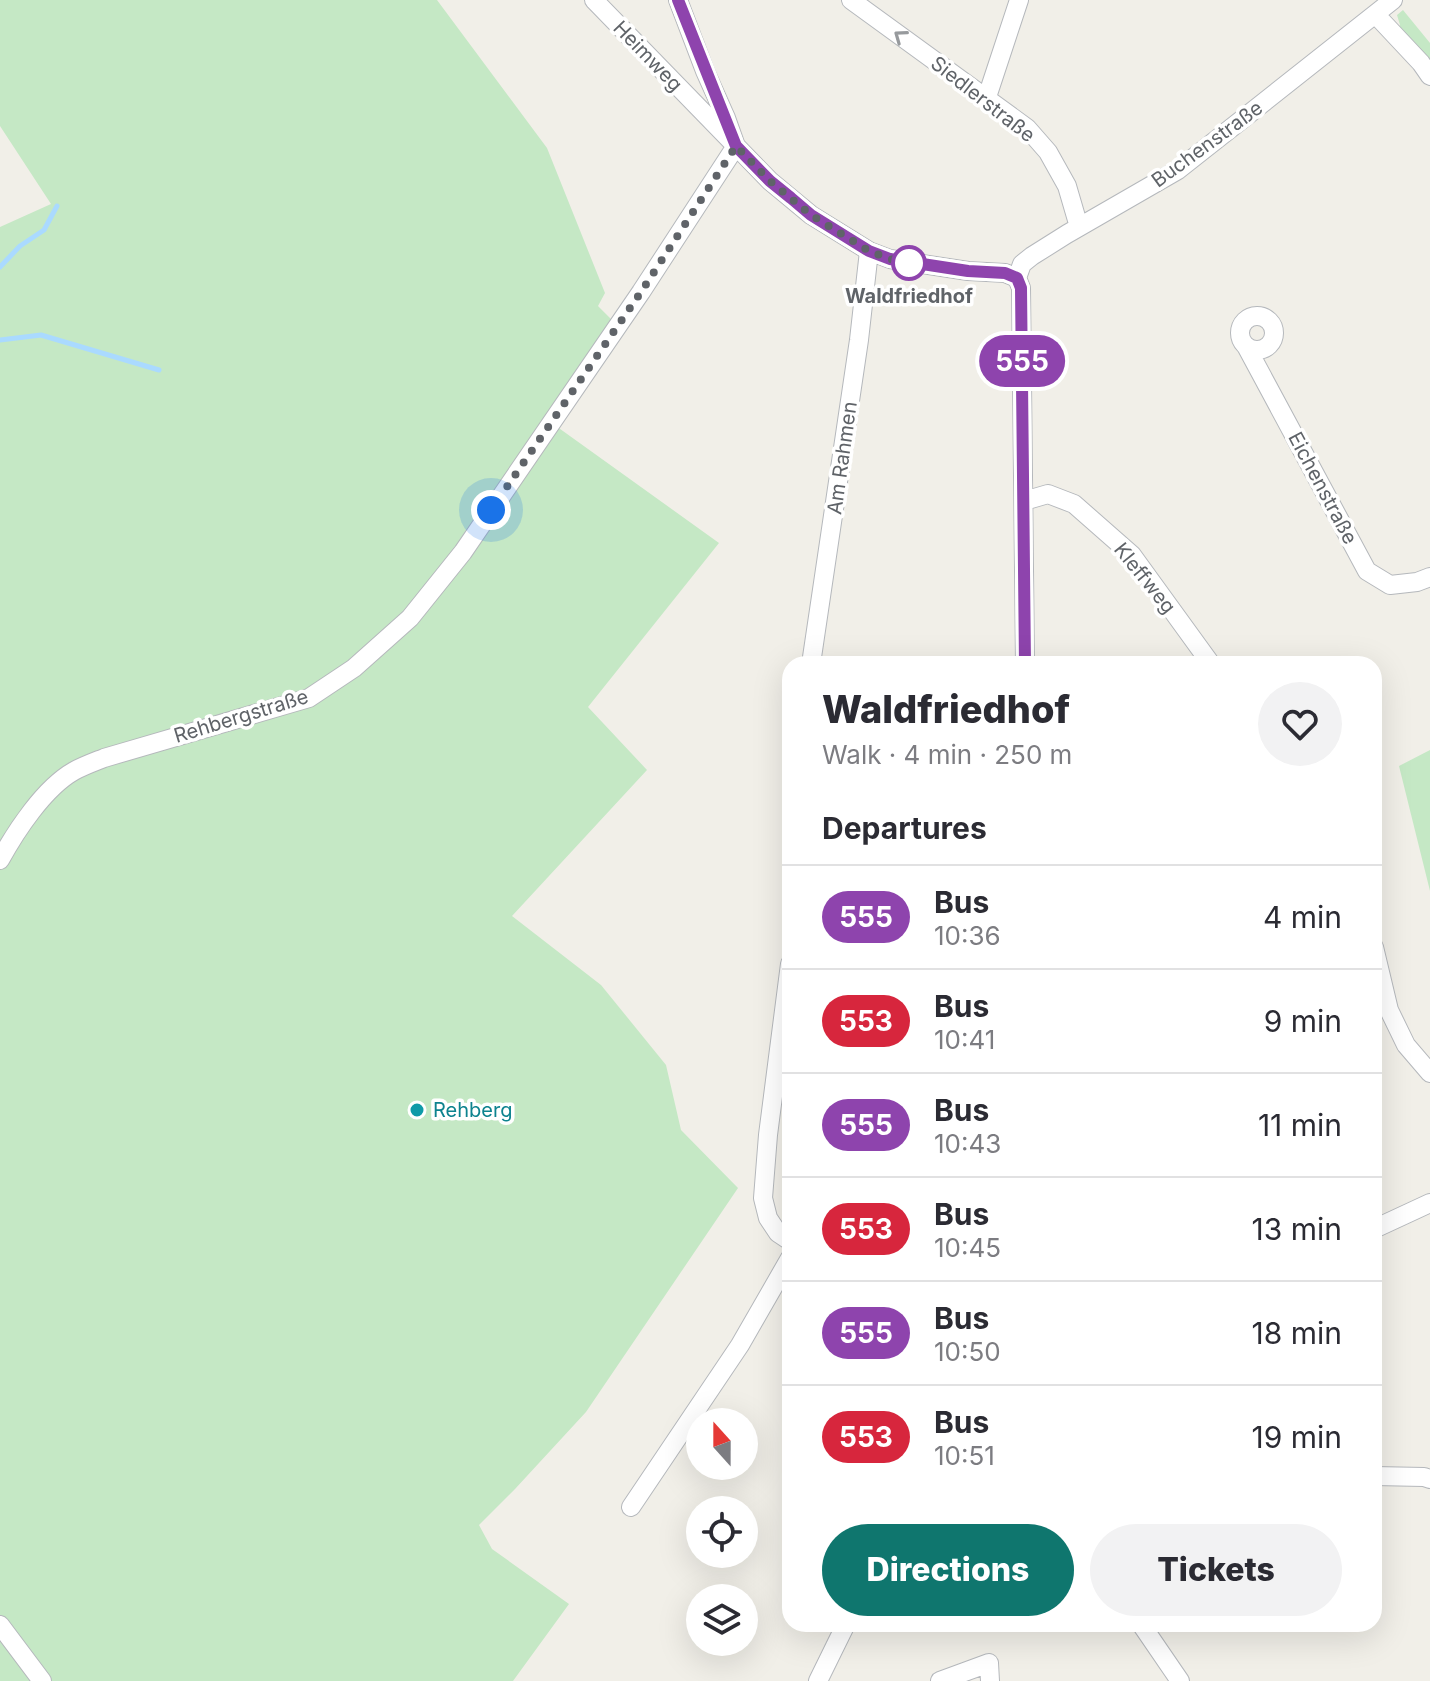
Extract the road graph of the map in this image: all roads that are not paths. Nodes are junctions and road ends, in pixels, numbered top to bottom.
1 (594, 0) edge
2 (678, 0) edge
3 (851, 0) edge
4 (1019, 0) edge
5 (1393, 0) edge
6 (1376, 15) junction
7 (1430, 76) edge
8 (987, 97) junction
9 (736, 146) junction
10 (1079, 227) junction
11 (869, 251) junction
12 (1017, 278) junction
13 (1246, 346) dead end
14 (1024, 501) junction
15 (1430, 577) edge
16 (812, 656) edge
17 (1025, 656) edge
18 (1205, 656) edge
19 (0, 860) edge
20 (1382, 981) edge
21 (782, 1026) edge
22 (1430, 1073) edge
23 (1430, 1203) edge
24 (1382, 1225) edge
25 (782, 1236) edge
26 (782, 1272) edge
27 (1382, 1476) edge
28 (1430, 1479) edge
29 (631, 1507) dead end
30 (0, 1625) edge
31 (842, 1632) edge
32 (1146, 1632) edge
33 (990, 1672) edge
34 (42, 1681) edge
35 (818, 1681) edge
36 (940, 1681) edge
37 (1180, 1681) edge

1 - 9 street, Heimweg
2 - 9 street
8 -> 3 street, Siedlerstraße
4 - 8 street
5 - 6 street, Buchenstraße
6 - 7 street
6 - 10 street, Buchenstraße
8 - 10 street, Siedlerstraße
9 - 11 street, Heimweg
9 - 19 street, Rehbergstraße
10 - 12 street, Buchenstraße
11 - 12 street, Heimweg
11 - 16 street, Am Rahmen
12 - 14 street
13 - 15 street, Eichenstraße
14 - 17 street
14 - 18 street, Kleffweg
20 - 22 street
21 - 25 street
23 - 24 street
26 - 29 street
27 - 28 street
30 - 34 street
31 - 35 street
32 - 37 street
33 - 36 street

